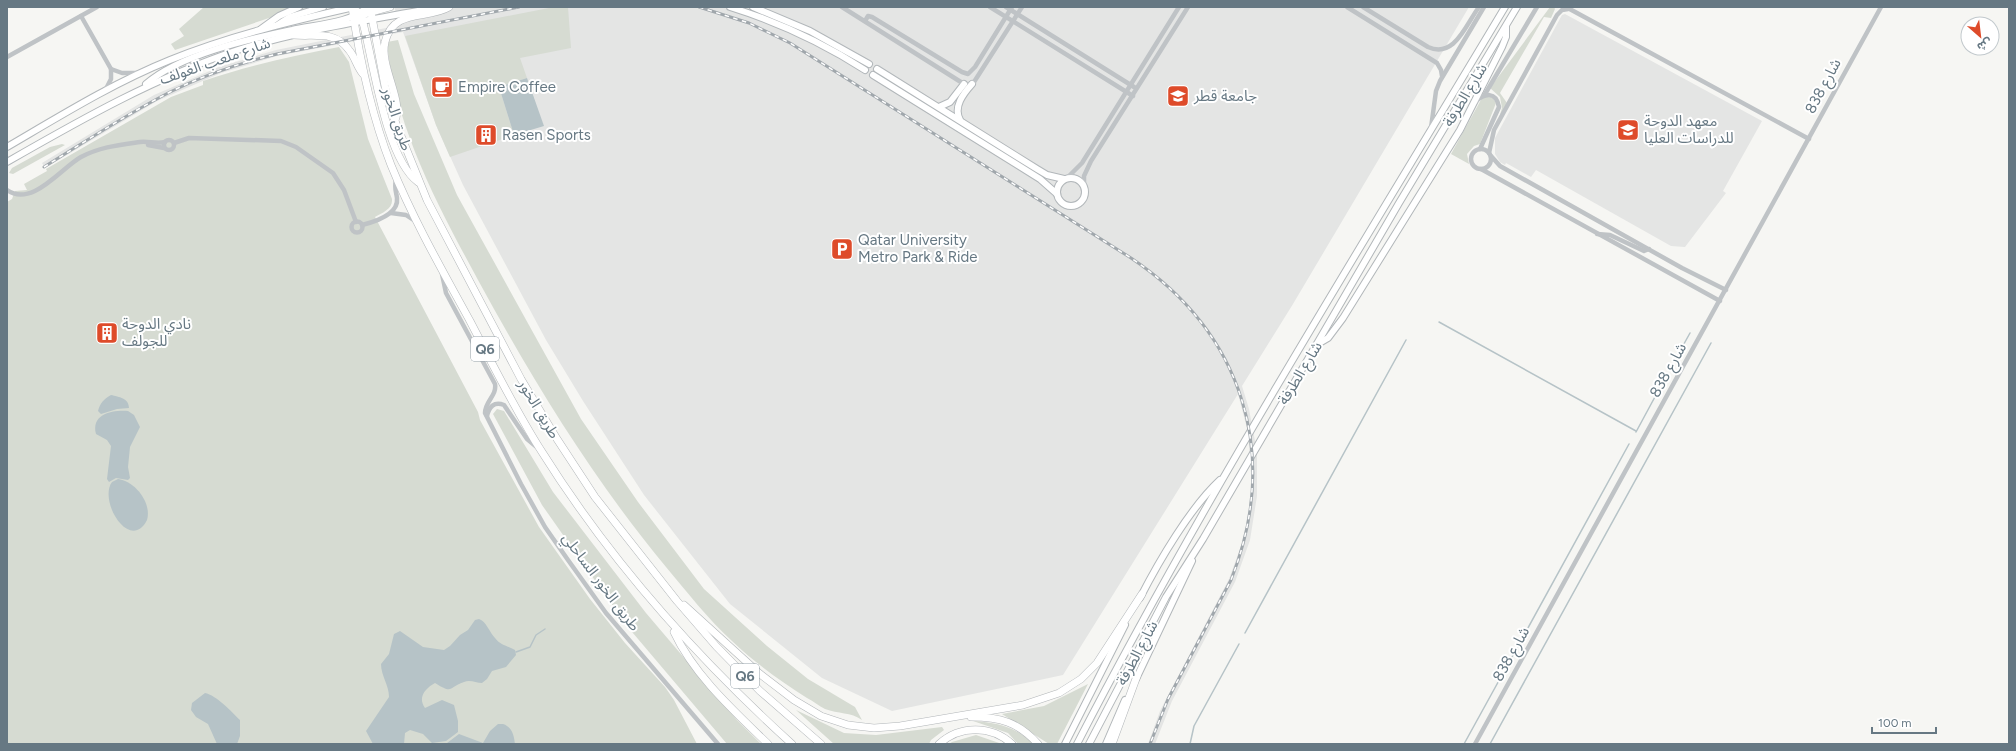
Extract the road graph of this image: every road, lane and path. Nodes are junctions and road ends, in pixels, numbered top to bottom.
1 (97, 7) edge
2 (299, 7) edge
3 (323, 7) edge
4 (353, 7) edge
5 (390, 7) edge
6 (439, 7) edge
7 (449, 7) edge
8 (730, 7) edge
9 (753, 7) edge
10 (842, 7) edge
11 (990, 7) edge
12 (1022, 7) edge
13 (1179, 7) edge
14 (1188, 7) edge
15 (1347, 7) edge
16 (1363, 7) edge
17 (1479, 7) edge
18 (1484, 7) edge
19 (1505, 7) edge
20 (1518, 7) edge
21 (1537, 7) edge
22 (1557, 7) edge
23 (1881, 7) edge
24 (761, 8) edge
25 (1009, 8) edge
26 (1568, 8) edge
27 (1372, 13) junction
28 (363, 14) edge
29 (1018, 14) junction
30 (1557, 15) junction
31 (81, 16) junction
32 (1005, 17) junction
33 (372, 20) junction
34 (1368, 20) junction
35 (865, 21) junction
36 (1013, 21) junction
37 (1386, 21) junction
38 (277, 26) junction
39 (1506, 27) junction
40 (1382, 28) junction
41 (260, 30) junction
42 (294, 35) junction
43 (1409, 35) junction
44 (991, 40) junction
45 (1403, 42) junction
46 (998, 45) junction
47 (1426, 46) junction
48 (1421, 53) junction
49 (7, 57) edge
50 (868, 64) dead end
51 (111, 69) junction
52 (877, 69) dead end
53 (865, 70) dead end
54 (141, 73) junction
55 (364, 75) junction
56 (873, 75) dead end
57 (1442, 76) junction
58 (964, 84) junction
59 (972, 84) junction
60 (1131, 85) junction
61 (140, 89) junction
62 (1137, 89) junction
63 (105, 91) junction
64 (1127, 92) junction
65 (1485, 94) junction
66 (1133, 96) junction
67 (1475, 102) junction
68 (939, 107) junction
69 (960, 120) junction
70 (395, 121) junction
71 (1431, 130) junction
72 (1809, 139) junction
73 (165, 142) junction
74 (136, 143) junction
75 (174, 143) junction
76 (7, 147) edge
77 (164, 148) junction
78 (1480, 150) junction
79 (1089, 153) junction
80 (1490, 155) junction
81 (1094, 156) junction
82 (8, 162) edge
83 (1481, 169) junction
84 (397, 178) junction
85 (1066, 178) junction
86 (420, 183) junction
87 (1084, 187) junction
88 (7, 190) edge
89 (1057, 194) junction
90 (391, 213) junction
91 (356, 222) junction
92 (418, 223) junction
93 (362, 225) junction
94 (1597, 234) junction
95 (1649, 249) junction
96 (1682, 268) junction
97 (442, 269) junction
98 (1677, 277) junction
99 (1726, 290) junction
100 (1720, 301) junction
101 (1316, 345) junction
102 (487, 420) junction
103 (541, 450) junction
104 (1225, 475) junction
105 (1203, 539) junction
106 (1142, 594) junction
107 (677, 601) junction
108 (671, 624) junction
109 (1137, 676) junction
110 (949, 718) junction
111 (718, 744) edge
112 (768, 744) edge
113 (792, 744) edge
114 (820, 744) edge
115 (939, 744) edge
116 (1012, 744) edge
117 (1038, 744) edge
118 (1065, 744) edge
119 (1077, 744) edge
120 (1089, 744) edge
121 (1106, 744) edge
122 (1112, 744) edge
123 (1475, 744) edge

1 - 31 street
2 - 41 main road
3 - 38 main road
4 - 28 highway, طريق الخور / Q6
4 - 38 main road, شارع ملعب الغولف
5 - 28 highway
6 - 33 main road
7 - 70 highway
8 - 53 main road
9 - 24 main road
10 - 35 street
11 - 32 street
12 - 29 street
13 - 60 street
14 - 62 street
15 - 34 street
16 - 27 street
17 - 47 street
18 - 57 street, شارع الطرفة
19 - 71 main road, شارع الطرفة
20 - 39 main road, شارع الطرفة
21 - 65 street
22 - 30 street
23 - 72 street, شارع 838
24 - 50 main road
25 - 29 street
25 - 32 street
26 - 30 street
26 - 72 street
27 - 34 street
27 - 37 street
28 - 33 highway, طريق الخور / Q6
28 - 42 main road, شارع ملعب الغولف
28 - 55 highway, طريق الخور / Q6
28 - 61 main road
28 - 86 highway
29 - 36 street
29 - 60 street
30 - 80 street
31 - 49 street
31 - 51 street
32 - 36 street
32 - 44 street
33 - 70 highway, طريق الخور / Q6
34 - 40 street
35 - 44 street
35 - 58 street
36 - 46 street
36 - 64 street
37 - 40 street
37 - 43 street
38 - 41 main road, شارع ملعب الغولف
39 - 67 main road
39 - 101 main road, شارع الطرفة
40 - 45 street
41 - 54 main road, شارع ملعب الغولف
42 - 55 highway
42 - 61 main road, شارع ملعب الغولف
43 - 45 street
43 - 47 street
44 - 46 street
45 - 48 street
46 - 59 street
47 - 48 street
48 - 57 street
51 - 54 street
51 - 63 street
52 - 68 main road
54 - 63 main road, شارع ملعب الغولف
55 - 84 highway, طريق الخور / Q6
56 - 89 main road
57 - 71 street, شارع الطرفة
58 - 59 street
58 - 68 main road
59 - 69 main road
60 - 62 street
60 - 64 street
61 - 82 main road, شارع ملعب الغولف
62 - 66 street
63 - 76 main road, شارع ملعب الغولف
64 - 66 street
64 - 79 street
65 - 67 street
65 - 78 street
66 - 81 street
67 - 101 main road
68 - 69 main road
69 - 85 main road
70 - 86 highway, طريق الخور / Q6
71 - 104 main road, شارع الطرفة
72 - 99 street, شارع 838
73 - 74 street
73 - 75 street
73 - 77 street
74 - 77 street
74 - 88 street
75 - 77 street
75 - 91 street
78 - 80 street
78 - 83 street
79 - 81 street
79 - 85 street
80 - 83 street
80 - 95 street
81 - 87 street
83 - 94 street
84 - 90 street
84 - 92 highway, طريق الخور / Q6
85 - 87 main road
85 - 89 main road
86 - 107 highway, طريق الخور / Q6
87 - 89 main road
90 - 92 street
90 - 93 street
91 - 93 street
91 - 93 street
92 - 97 highway, طريق الخور / Q6
94 - 95 street
94 - 98 street
95 - 96 street
96 - 98 street
96 - 99 street
97 - 102 street
97 - 103 highway, طريق الخور / Q6
98 - 100 street
99 - 100 street, شارع 838
100 - 123 street, شارع 838
101 - 105 main road, شارع الطرفة
102 - 103 street
102 - 111 street, طريق الخور الساحلي
103 - 108 highway, طريق الخور / Q6
104 - 106 main road
104 - 119 main road, شارع الطرفة
105 - 109 main road
105 - 120 main road, شارع الطرفة
106 - 110 highway
106 - 118 main road
107 - 110 highway
107 - 114 highway, طريق الخور / Q6
108 - 112 highway
108 - 113 highway, طريق الخور / Q6
109 - 121 main road
109 - 122 highway
110 - 117 highway
115 - 116 highway

